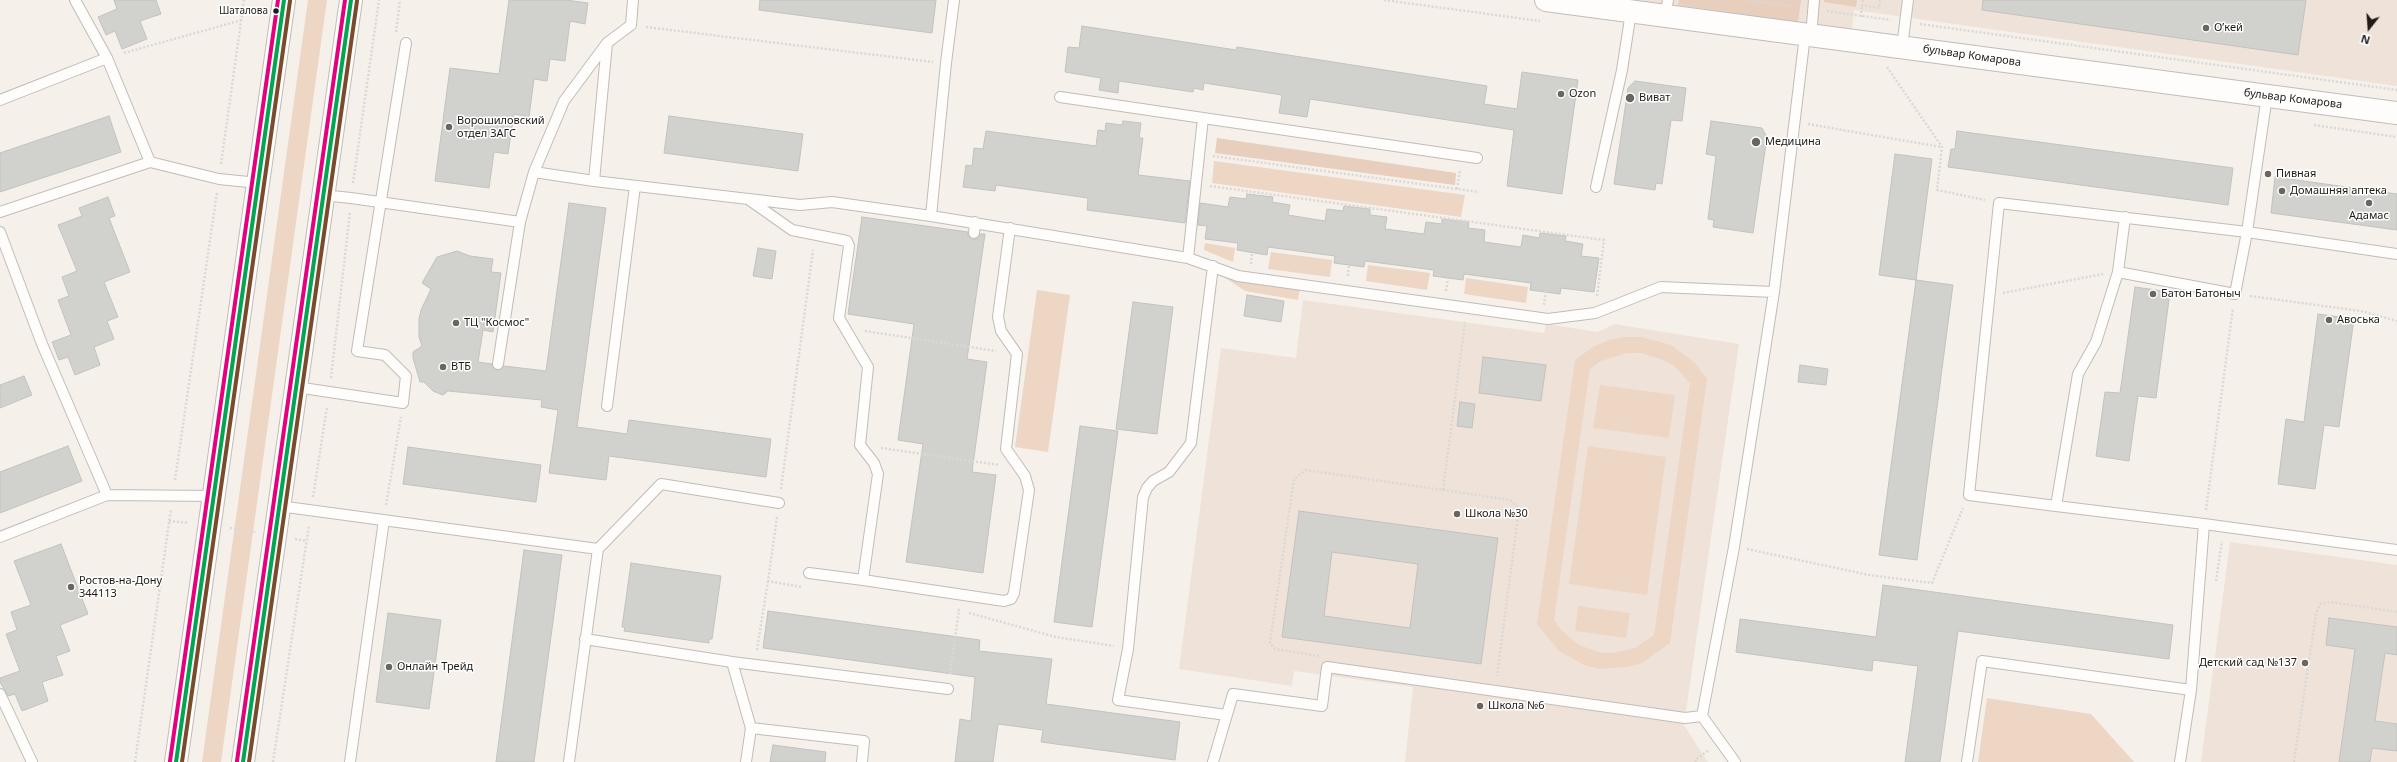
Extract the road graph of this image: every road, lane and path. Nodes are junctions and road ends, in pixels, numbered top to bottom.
1 (75, 0) edge
2 (244, 0) edge
3 (284, 0) edge
4 (351, 0) edge
5 (400, 0) edge
6 (633, 0) edge
7 (954, 0) edge
8 (1546, 0) edge
9 (1814, 0) edge
10 (1863, 0) edge
11 (1880, 0) edge
12 (1908, 0) edge
13 (1667, 8) edge
14 (1632, 12) junction
15 (1861, 16) dead end
16 (242, 20) junction
17 (1905, 22) junction
18 (631, 25) junction
19 (1808, 36) junction
20 (406, 43) joint
21 (607, 43) junction
22 (1902, 47) junction
23 (124, 53) dead end
24 (107, 58) junction
25 (946, 63) junction
26 (1886, 65) dead end
27 (2397, 90) edge
28 (2267, 96) junction
29 (1060, 97) dead end
30 (0, 100) edge
31 (2397, 113) edge
32 (1203, 118) junction
33 (1796, 122) junction
34 (1942, 147) junction
35 (1209, 156) dead end
36 (1462, 156) junction
37 (1477, 158) dead end
38 (150, 162) junction
39 (534, 172) junction
40 (219, 179) junction
41 (594, 181) junction
42 (258, 183) junction
43 (635, 186) junction
44 (1205, 186) dead end
45 (1596, 187) dead end
46 (1457, 189) junction
47 (1479, 192) dead end
48 (322, 195) junction
49 (748, 199) junction
50 (381, 203) junction
51 (1999, 203) junction
52 (0, 212) edge
53 (931, 216) junction
54 (2125, 217) junction
55 (520, 222) junction
56 (975, 222) junction
57 (1010, 228) junction
58 (0, 232) edge
59 (2247, 232) junction
60 (974, 233) dead end
61 (815, 235) junction
62 (2397, 254) edge
63 (1188, 258) junction
64 (1213, 266) junction
65 (2118, 272) junction
66 (1774, 292) junction
67 (2235, 294) junction
68 (1989, 296) junction
69 (1467, 308) junction
70 (1595, 313) junction
71 (2397, 321) edge
72 (845, 328) junction
73 (1017, 354) junction
74 (498, 364) dead end
75 (296, 387) junction
76 (403, 403) junction
77 (607, 406) dead end
78 (860, 445) junction
79 (1019, 468) junction
80 (1443, 490) junction
81 (107, 495) junction
82 (1969, 495) junction
83 (173, 496) junction
84 (214, 496) junction
85 (779, 503) joint
86 (279, 506) junction
87 (2056, 506) junction
88 (384, 520) junction
89 (169, 522) junction
90 (2204, 524) junction
91 (210, 525) junction
92 (275, 535) junction
93 (0, 537) edge
94 (307, 541) dead end
95 (1734, 547) junction
96 (598, 549) junction
97 (2397, 550) edge
98 (809, 573) dead end
99 (863, 580) junction
100 (768, 582) dead end
101 (959, 610) dead end
102 (2397, 612) edge
103 (585, 639) junction
104 (1128, 649) junction
105 (732, 662) junction
106 (754, 665) junction
107 (1327, 667) junction
108 (948, 689) dead end
109 (2191, 690) junction
110 (1495, 691) junction
111 (0, 694) edge
112 (1226, 715) junction
113 (1702, 716) junction
114 (751, 728) junction
115 (1709, 750) dead end
116 (32, 762) edge
117 (135, 762) edge
118 (176, 762) edge
119 (243, 762) edge
120 (350, 762) edge
121 (569, 762) edge
122 (746, 762) edge
123 (862, 762) edge
124 (1213, 762) edge
125 (1696, 762) edge
126 (1735, 762) edge
127 (1967, 762) edge
128 (2180, 762) edge
129 (2294, 762) edge

1 - 24 lane
2 - 16 path
3 - 42 main road
4 - 48 main road
5 - 20 path
6 - 18 lane
7 - 25 lane
8 - 14 main road, бульвар Комарова
9 - 19 lane
10 - 11 path
12 - 17 lane
13 - 14 main road, бульвар Комарова
13 - 19 main road, бульвар Комарова
14 - 45 lane
15 - 17 path
16 - 23 path
16 - 40 path
17 - 22 lane
17 - 27 path
18 - 21 lane
18 - 25 path
19 - 22 main road, бульвар Комарова
19 - 33 lane
20 - 50 lane
21 - 39 lane
21 - 41 lane
22 - 28 main road, бульвар Комарова
24 - 30 lane
24 - 38 lane
25 - 53 lane
26 - 34 path
28 - 31 main road, бульвар Комарова
28 - 59 lane
29 - 32 lane
32 - 36 lane
32 - 63 lane
33 - 34 path
33 - 66 lane
34 - 51 path
35 - 46 path
36 - 37 lane
36 - 46 path
38 - 40 lane
38 - 52 lane
39 - 41 lane
39 - 55 lane
40 - 42 lane
40 - 83 path
41 - 43 lane
42 - 84 main road
43 - 49 lane
43 - 77 lane
44 - 70 path
46 - 47 path
48 - 50 lane
48 - 75 main road
49 - 53 lane
49 - 61 lane
50 - 55 lane
50 - 76 lane
51 - 54 lane
51 - 68 lane
53 - 56 lane
54 - 59 lane
54 - 65 lane
55 - 74 lane
56 - 57 lane
56 - 60 lane
57 - 63 lane
57 - 73 lane
58 - 81 lane
59 - 62 lane
59 - 67 lane
61 - 72 lane
61 - 85 path
63 - 64 lane
64 - 69 lane
64 - 104 lane
65 - 67 lane
65 - 68 path
65 - 87 lane
66 - 70 lane
66 - 95 lane
67 - 71 path
67 - 90 path
68 - 82 lane
69 - 70 lane
69 - 80 path
72 - 73 path
72 - 78 lane
73 - 79 lane
75 - 76 lane
75 - 86 main road
76 - 88 path
78 - 79 path
78 - 99 lane
79 - 99 lane
80 - 107 path
80 - 110 path
81 - 83 lane
81 - 93 lane
82 - 87 lane
82 - 95 path
83 - 84 lane
83 - 89 path
84 - 91 main road
85 - 96 lane
86 - 88 lane
86 - 92 main road
87 - 90 lane
88 - 96 lane
88 - 120 lane
89 - 91 path
89 - 117 path
90 - 97 lane
90 - 109 lane
91 - 92 path
91 - 118 main road
92 - 94 path
92 - 119 main road
95 - 113 lane
96 - 103 lane
98 - 99 lane
100 - 106 path
101 - 104 path
102 - 129 path
103 - 105 lane
103 - 121 lane
104 - 112 lane
105 - 106 lane
105 - 114 lane
106 - 108 lane
107 - 110 lane
107 - 112 lane
109 - 127 lane
109 - 128 lane
110 - 113 lane
111 - 116 lane
112 - 124 lane
113 - 126 lane
114 - 122 lane
114 - 123 lane
115 - 125 path

